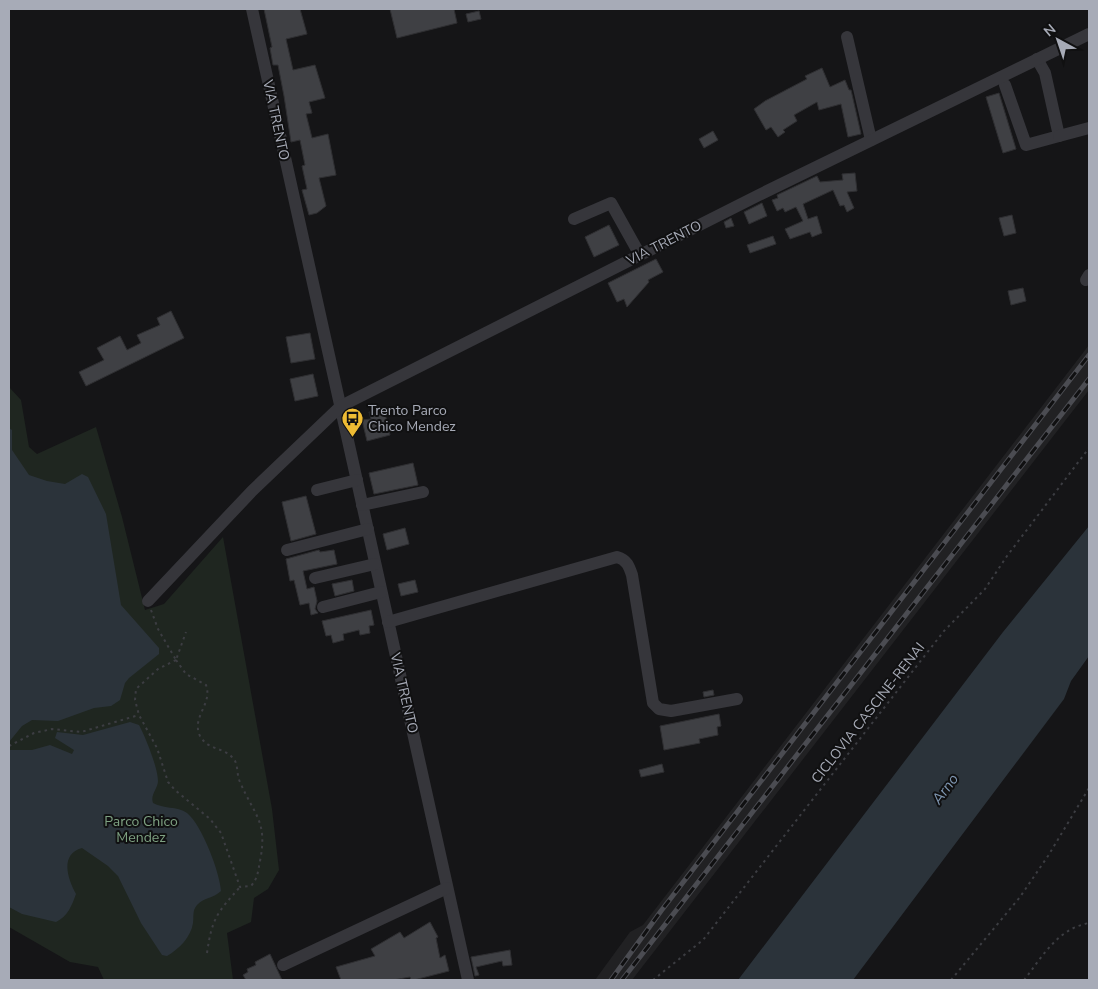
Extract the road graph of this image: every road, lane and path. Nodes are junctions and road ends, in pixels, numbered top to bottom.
1 (252, 9) edge
2 (1089, 34) edge
3 (847, 37) dead end
4 (1037, 59) junction
5 (1004, 85) dead end
6 (1089, 128) edge
7 (1059, 136) junction
8 (871, 140) junction
9 (574, 219) dead end
10 (640, 255) junction
11 (340, 406) junction
12 (1089, 448) edge
13 (357, 480) junction
14 (317, 490) dead end
15 (423, 492) dead end
16 (362, 505) junction
17 (368, 529) junction
18 (287, 550) dead end
19 (375, 564) junction
20 (315, 578) dead end
21 (382, 595) junction
22 (148, 601) joint
23 (327, 609) dead end
24 (388, 622) junction
25 (186, 632) dead end
26 (176, 660) junction
27 (737, 699) dead end
28 (139, 715) junction
29 (9, 746) edge
30 (1089, 788) edge
31 (240, 887) junction
32 (447, 888) junction
33 (1089, 923) edge
34 (207, 953) dead end
35 (283, 965) dead end
36 (468, 980) edge
37 (653, 980) edge
38 (951, 980) edge
39 (1024, 980) edge

1 - 11 street, VIA TRENTO
2 - 4 street, VIA TRENTO
3 - 8 street
4 - 7 street
4 - 8 street, VIA TRENTO
5 - 7 street
6 - 7 street
8 - 10 street, VIA TRENTO
9 - 10 street
10 - 11 street, VIA TRENTO
11 - 13 street, VIA TRENTO
11 - 22 street
12 - 37 path, CICLOVIA CASCINE-RENAI
13 - 14 street
13 - 16 street, VIA TRENTO
15 - 16 street
16 - 17 street, VIA TRENTO
17 - 18 street
17 - 19 street, VIA TRENTO
19 - 20 street
19 - 21 street, VIA TRENTO
21 - 23 street
21 - 24 street, VIA TRENTO
22 - 26 path
24 - 27 street
24 - 32 street, VIA TRENTO
25 - 26 path
26 - 28 path
26 - 31 path
28 - 29 path
28 - 31 path
30 - 38 path
31 - 34 path
32 - 35 street
32 - 36 street, VIA TRENTO
33 - 39 path

